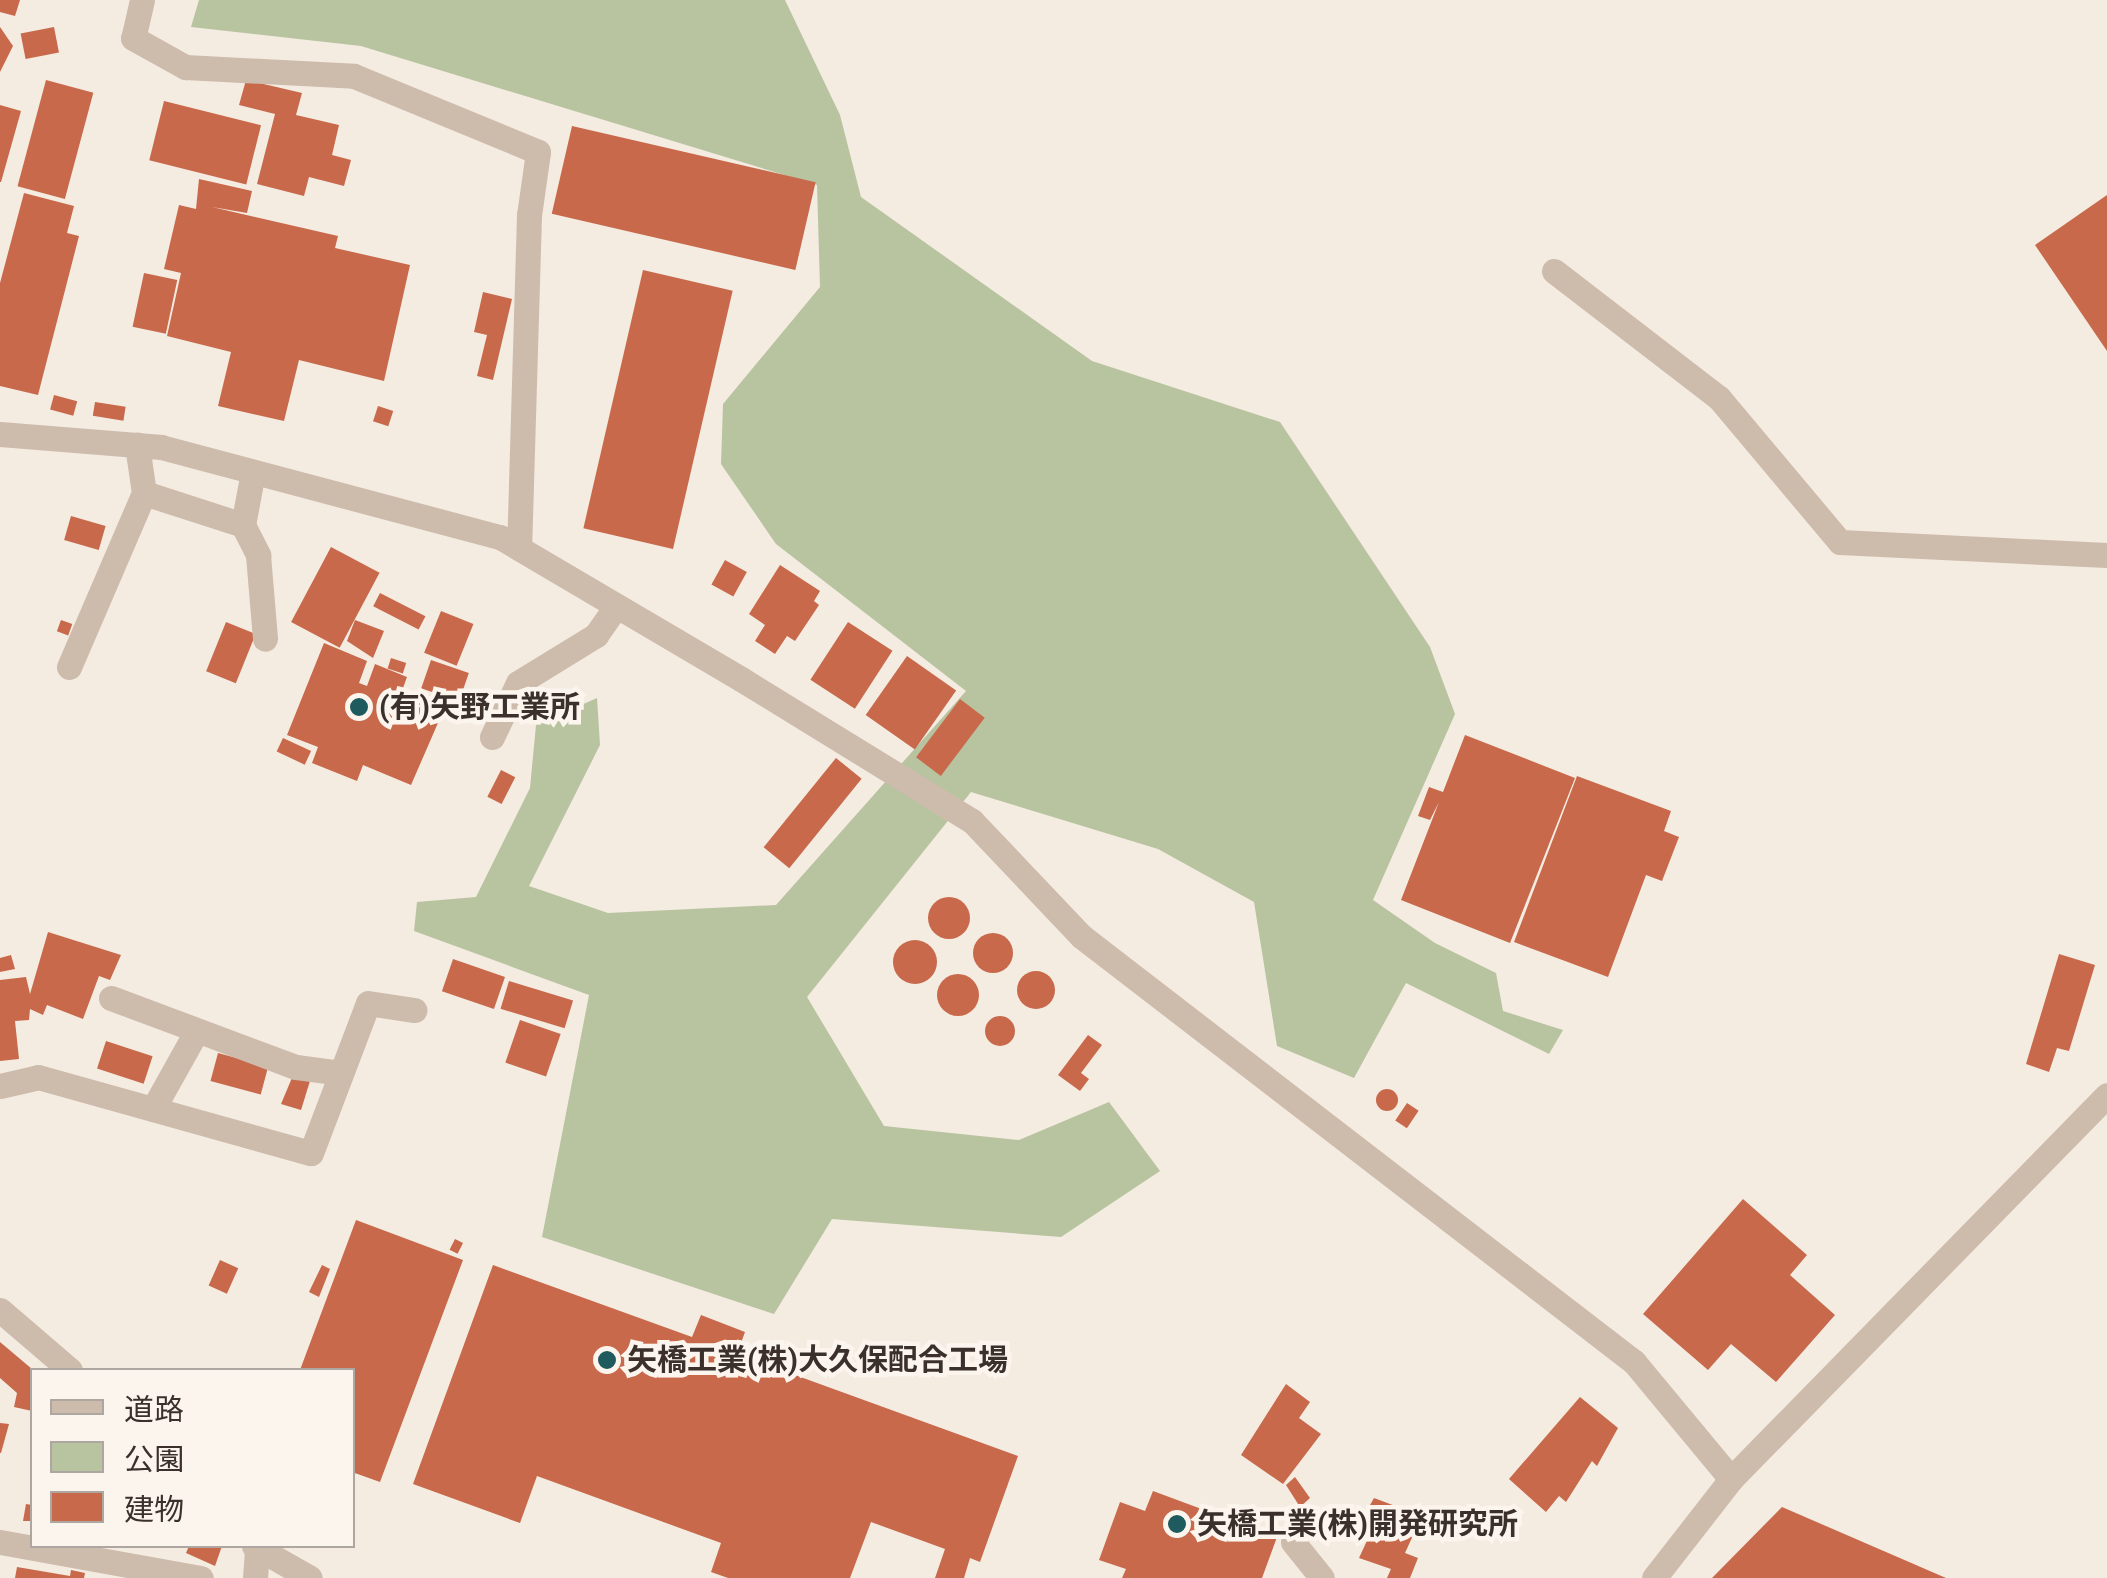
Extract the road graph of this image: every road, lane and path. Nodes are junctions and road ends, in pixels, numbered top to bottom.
1 (142, 0) edge
2 (1554, 272) dead end
3 (0, 434) edge
4 (138, 446) junction
5 (253, 472) junction
6 (144, 493) junction
7 (242, 525) junction
8 (519, 548) junction
9 (2107, 555) edge
10 (616, 606) junction
11 (265, 638) dead end
12 (69, 667) dead end
13 (492, 737) dead end
14 (111, 998) dead end
15 (414, 1010) dead end
16 (196, 1032) junction
17 (341, 1072) junction
18 (0, 1086) edge
19 (2107, 1095) edge
20 (153, 1108) junction
21 (0, 1310) edge
22 (68, 1368) edge
23 (1731, 1478) junction
24 (0, 1542) edge
25 (1293, 1542) dead end
26 (30, 1547) edge
27 (34, 1548) edge
28 (256, 1548) edge
29 (258, 1548) edge
30 (201, 1578) edge
31 (255, 1578) edge
32 (310, 1578) edge
33 (1322, 1578) edge
34 (1654, 1578) edge

1 - 8 street
2 - 9 street
3 - 4 street
4 - 5 street
4 - 6 street
5 - 7 street
5 - 8 street
6 - 7 street
6 - 12 street
7 - 11 street
8 - 10 street
10 - 13 street
10 - 23 street
14 - 16 street
15 - 17 street
16 - 17 street
16 - 20 street
17 - 20 street
18 - 20 street
19 - 23 street
21 - 22 street
23 - 34 street
24 - 26 street
25 - 33 street
27 - 30 street
28 - 31 street
29 - 32 street

